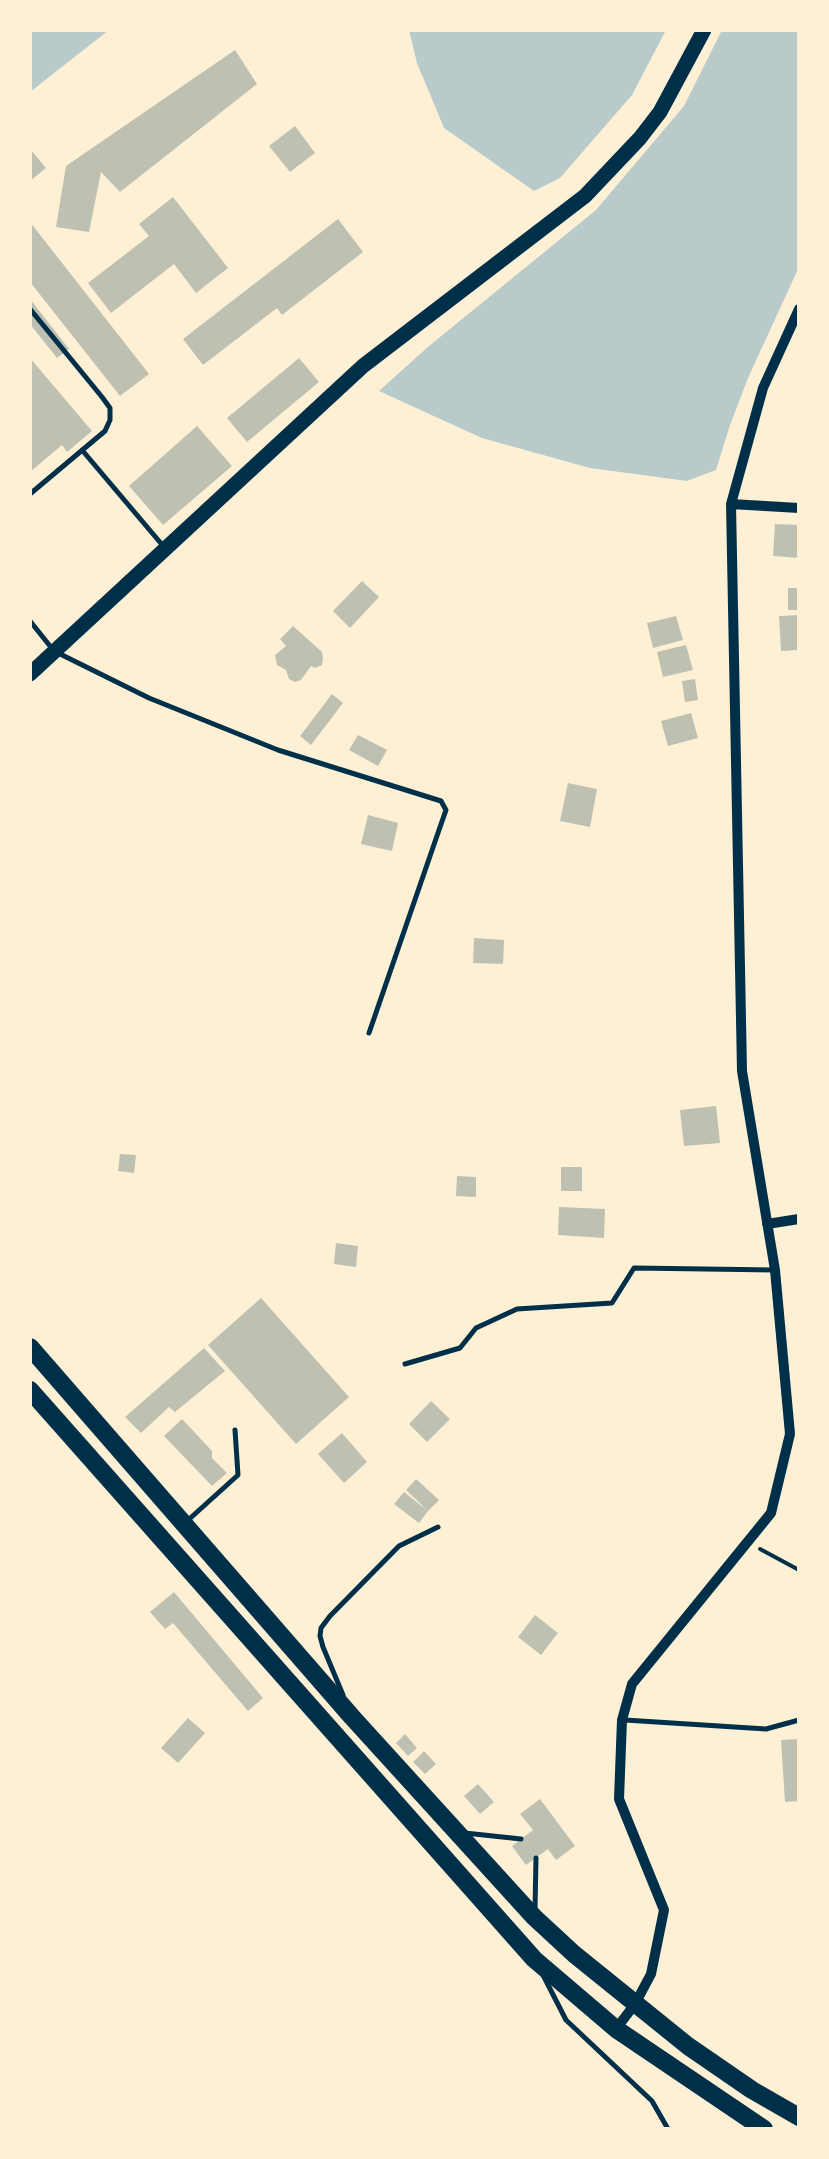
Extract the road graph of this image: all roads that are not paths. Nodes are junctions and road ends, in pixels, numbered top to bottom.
1 (704, 30) edge
2 (30, 309) edge
3 (799, 309) edge
4 (82, 450) junction
5 (30, 494) edge
6 (731, 504) junction
7 (799, 508) edge
8 (166, 549) junction
9 (30, 621) edge
10 (54, 652) junction
11 (30, 674) edge
12 (369, 1032) dead end
13 (799, 1218) edge
14 (767, 1224) junction
15 (775, 1270) junction
16 (30, 1347) edge
17 (405, 1364) dead end
18 (30, 1390) edge
19 (235, 1430) dead end
20 (184, 1524) junction
21 (438, 1527) dead end
22 (163, 1542) junction
23 (352, 1717) junction
24 (622, 1720) junction
25 (799, 1720) edge
26 (456, 1832) junction
27 (522, 1839) dead end
28 (536, 1858) dead end
29 (534, 1917) junction
30 (534, 1959) junction
31 (635, 2004) junction
32 (616, 2030) junction
33 (799, 2116) edge
34 (668, 2129) edge
35 (764, 2129) edge

1 - 8 main road
2 - 4 lane
3 - 6 street
4 - 5 lane
4 - 8 lane
6 - 7 street
6 - 14 street
8 - 10 main road
9 - 10 lane
10 - 11 main road
10 - 12 lane
13 - 14 street
14 - 15 street
15 - 17 lane
15 - 24 street
16 - 20 main road
18 - 22 main road
19 - 20 lane
20 - 22 main road
20 - 23 main road
21 - 23 lane
22 - 30 main road
23 - 26 main road
24 - 25 lane
24 - 31 street
26 - 27 lane
26 - 29 main road
28 - 29 lane
29 - 31 main road
30 - 32 main road
30 - 34 lane
31 - 32 street
31 - 33 main road
32 - 35 main road

